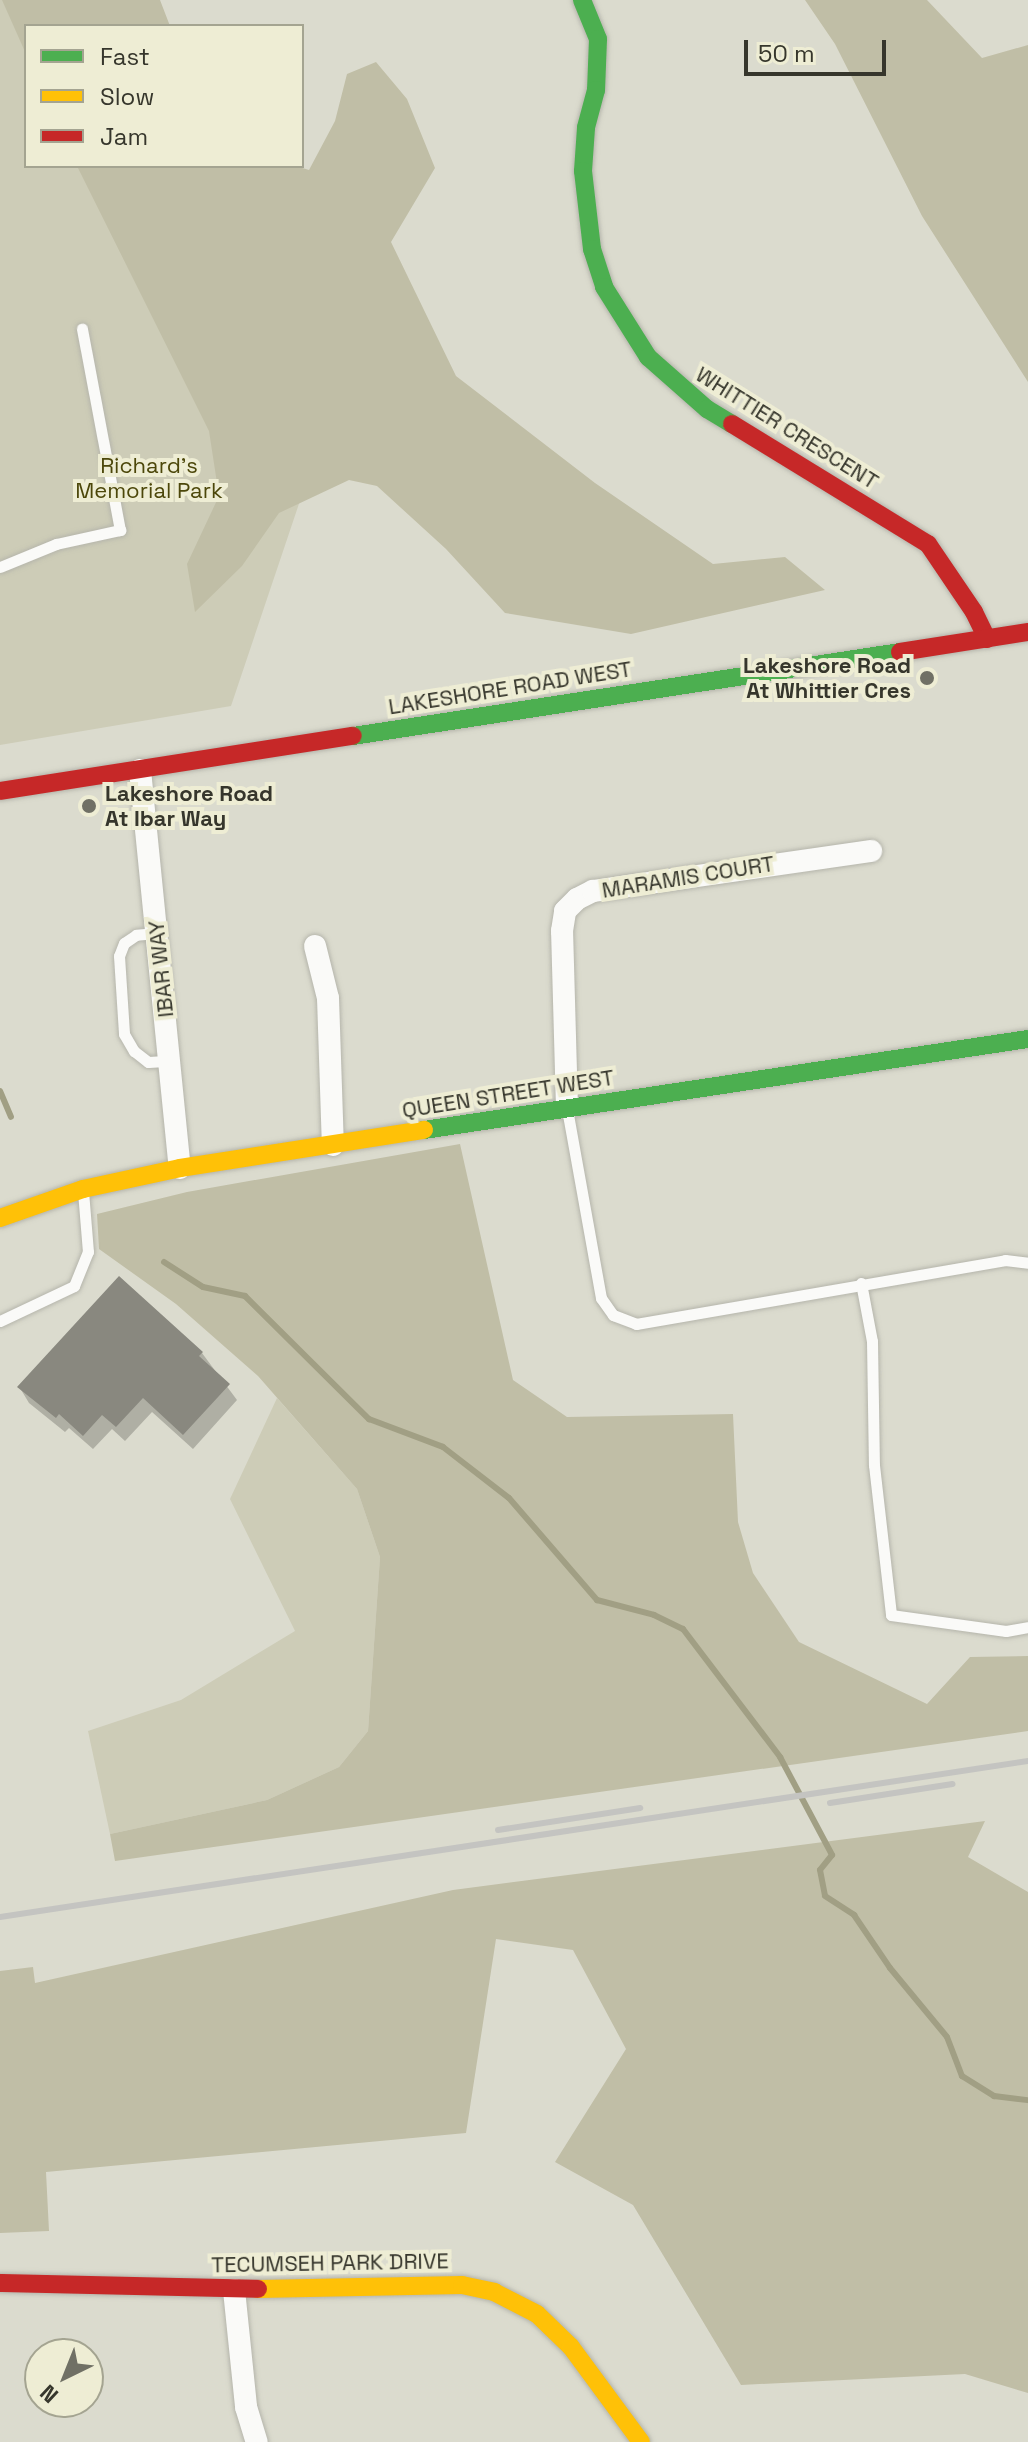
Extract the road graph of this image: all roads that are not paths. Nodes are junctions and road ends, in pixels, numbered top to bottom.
1 (582, 0) edge
2 (82, 329) dead end
3 (0, 567) edge
4 (1028, 632) edge
5 (987, 639) junction
6 (140, 770) junction
7 (0, 791) edge
8 (871, 851) dead end
9 (157, 933) junction
10 (315, 946) dead end
11 (1028, 1039) edge
12 (170, 1061) junction
13 (567, 1108) junction
14 (333, 1145) junction
15 (180, 1168) junction
16 (83, 1189) junction
17 (0, 1218) edge
18 (1028, 1263) edge
19 (861, 1283) junction
20 (0, 1321) edge
21 (1028, 1627) edge
22 (0, 2283) edge
23 (234, 2290) junction
24 (257, 2442) edge
25 (641, 2442) edge

1 - 5 street, WHITTIER CRESCENT
2 - 3 lane
4 - 5 street, LAKESHORE ROAD WEST
5 - 6 street, LAKESHORE ROAD WEST
6 - 7 street, LAKESHORE ROAD WEST
6 - 9 street, IBAR WAY
8 - 13 street, MARAMIS COURT
9 - 12 street, IBAR WAY
9 - 12 lane
10 - 14 street
11 - 13 street, QUEEN STREET WEST
12 - 15 street, IBAR WAY
13 - 14 street, QUEEN STREET WEST
13 - 19 lane
14 - 15 street, QUEEN STREET WEST
15 - 16 street, QUEEN STREET WEST
16 - 17 street, QUEEN STREET WEST
16 - 20 lane
18 - 19 lane
19 - 21 lane
22 - 23 street, TECUMSEH PARK DRIVE
23 - 24 street
23 - 25 street, TECUMSEH PARK DRIVE

